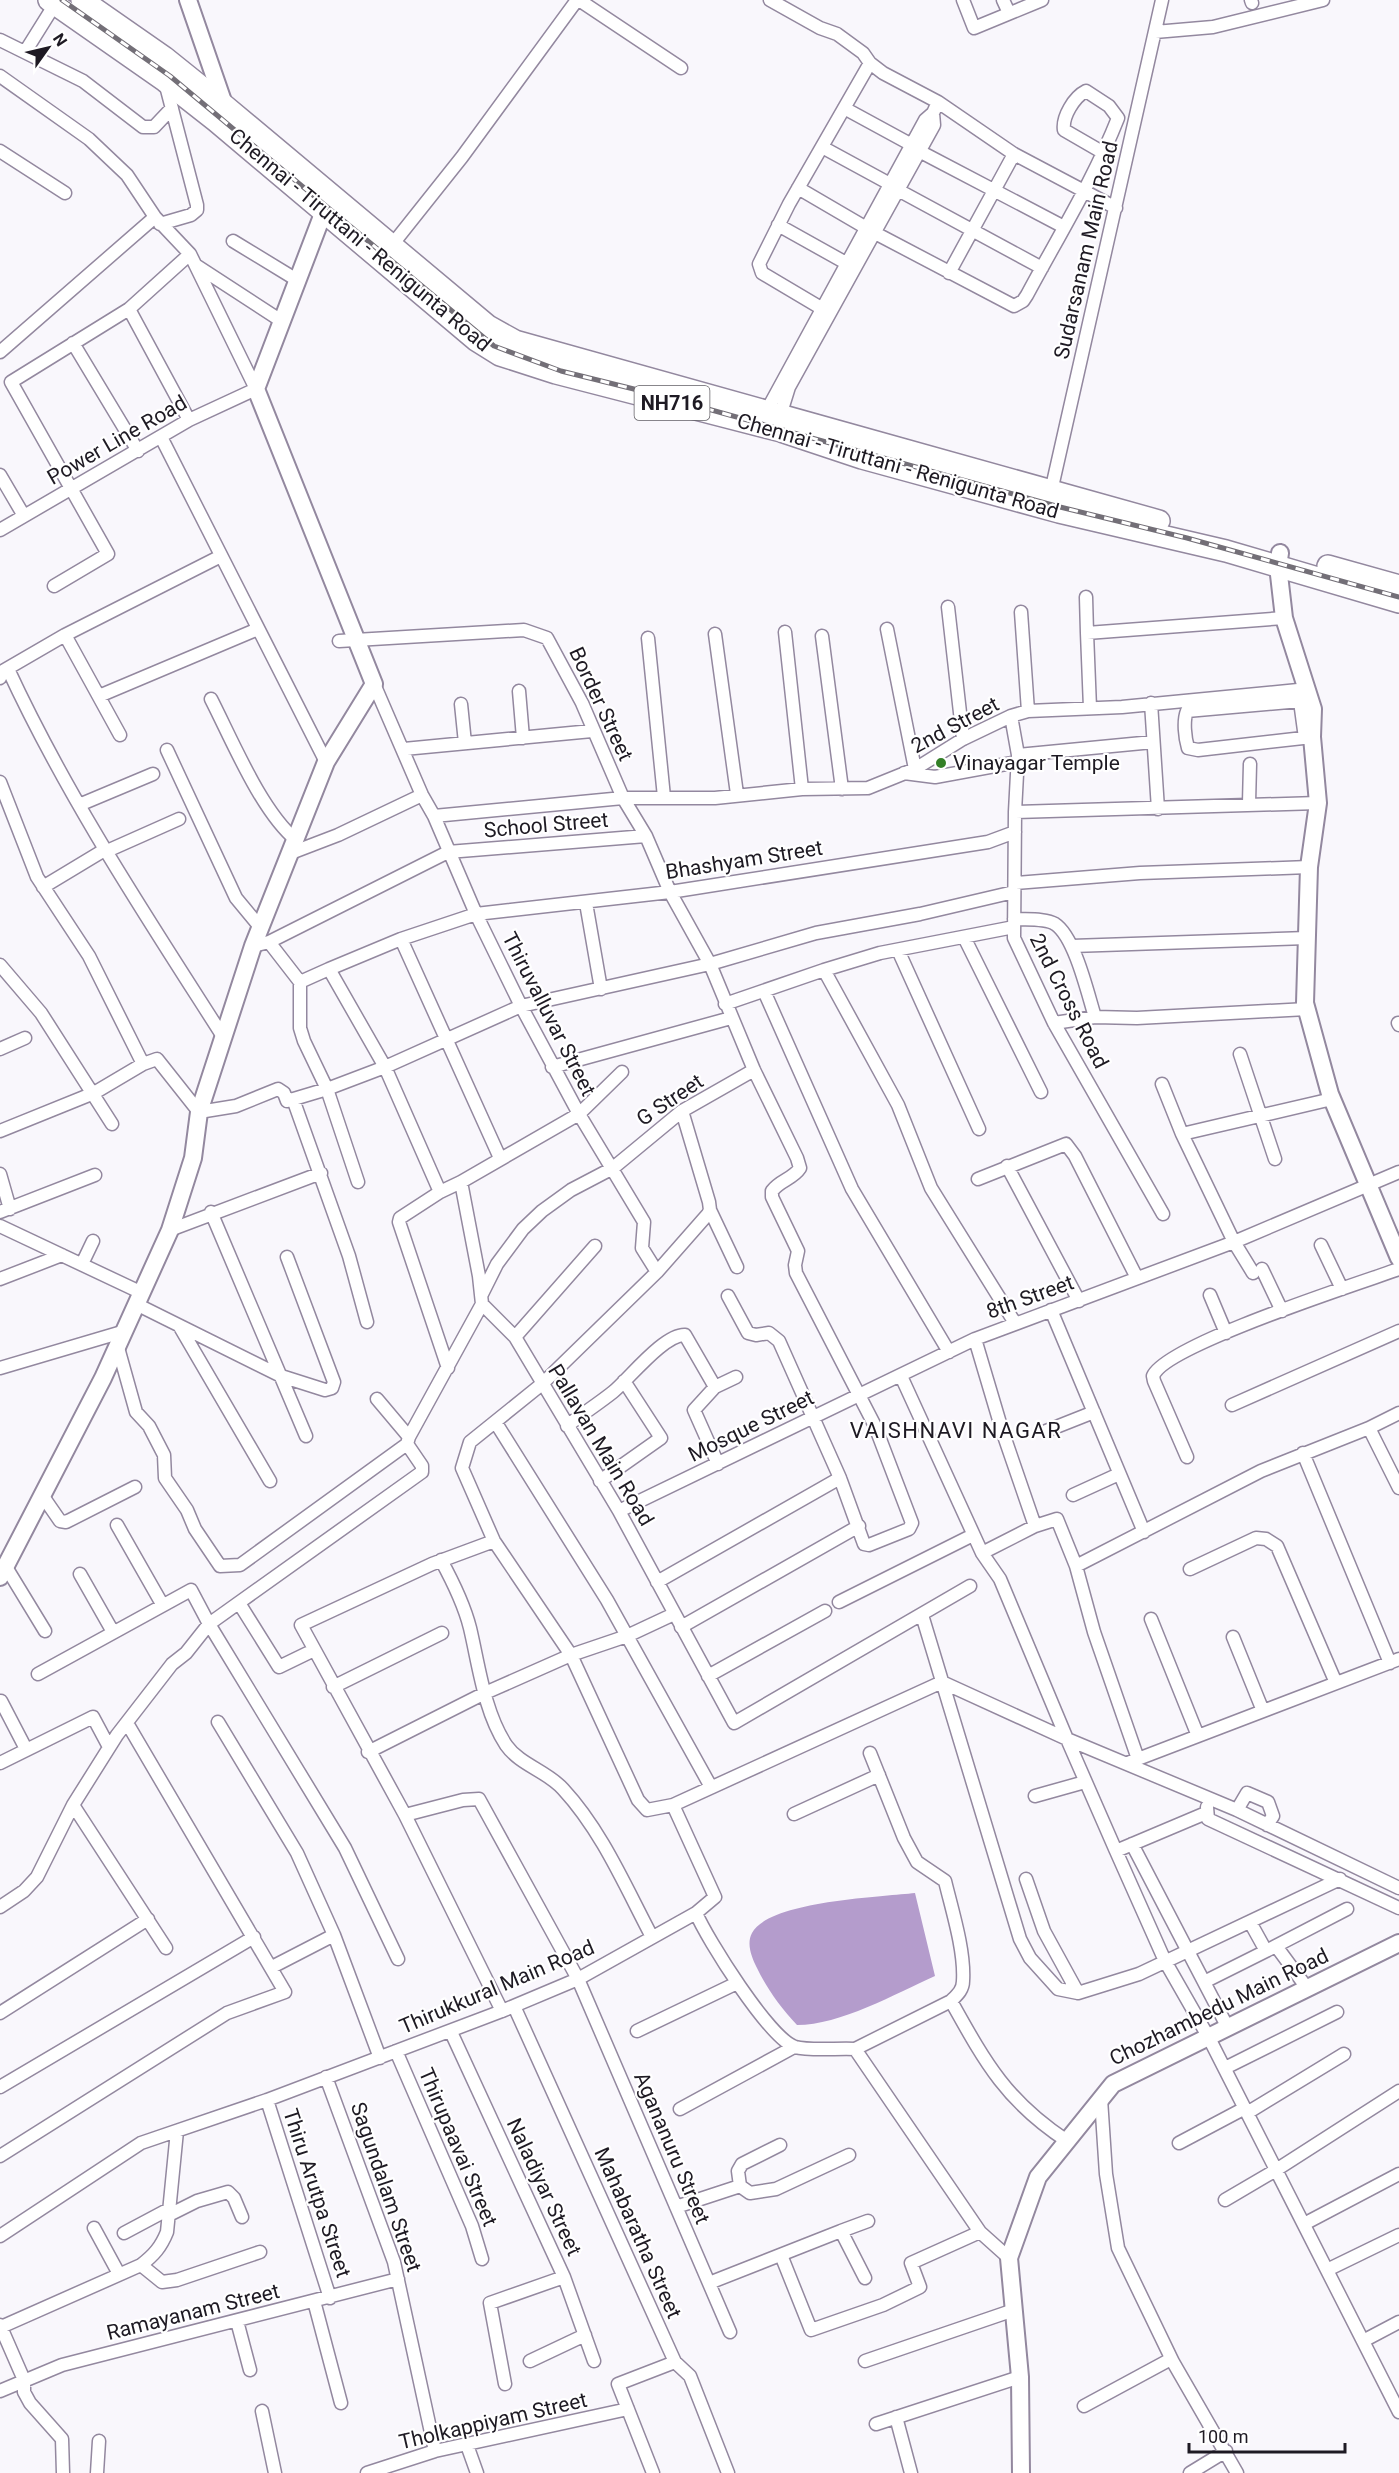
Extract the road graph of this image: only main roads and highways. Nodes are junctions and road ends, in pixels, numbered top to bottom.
1 (82, 0) edge
2 (52, 2) edge
3 (221, 114) junction
4 (387, 252) junction
5 (1049, 500) junction
6 (1284, 568) junction
7 (1399, 586) edge
8 (1399, 602) edge

1 - 3 highway, Chennai - Tiruttani - Renigunta Road / NH716
2 - 3 highway, Chennai - Tiruttani - Renigunta Road / NH716
3 - 4 highway, Chennai - Tiruttani - Renigunta Road / NH716
4 - 5 highway, Chennai - Tiruttani - Renigunta Road / NH716
4 - 5 highway, Chennai - Tiruttani - Renigunta Road / NH716
5 - 6 highway, Chennai - Tiruttani - Renigunta Road / NH716
6 - 7 highway, Chennai - Tiruttani - Renigunta Road / NH716
6 - 8 highway, Chennai - Tiruttani - Renigunta Road / NH716

